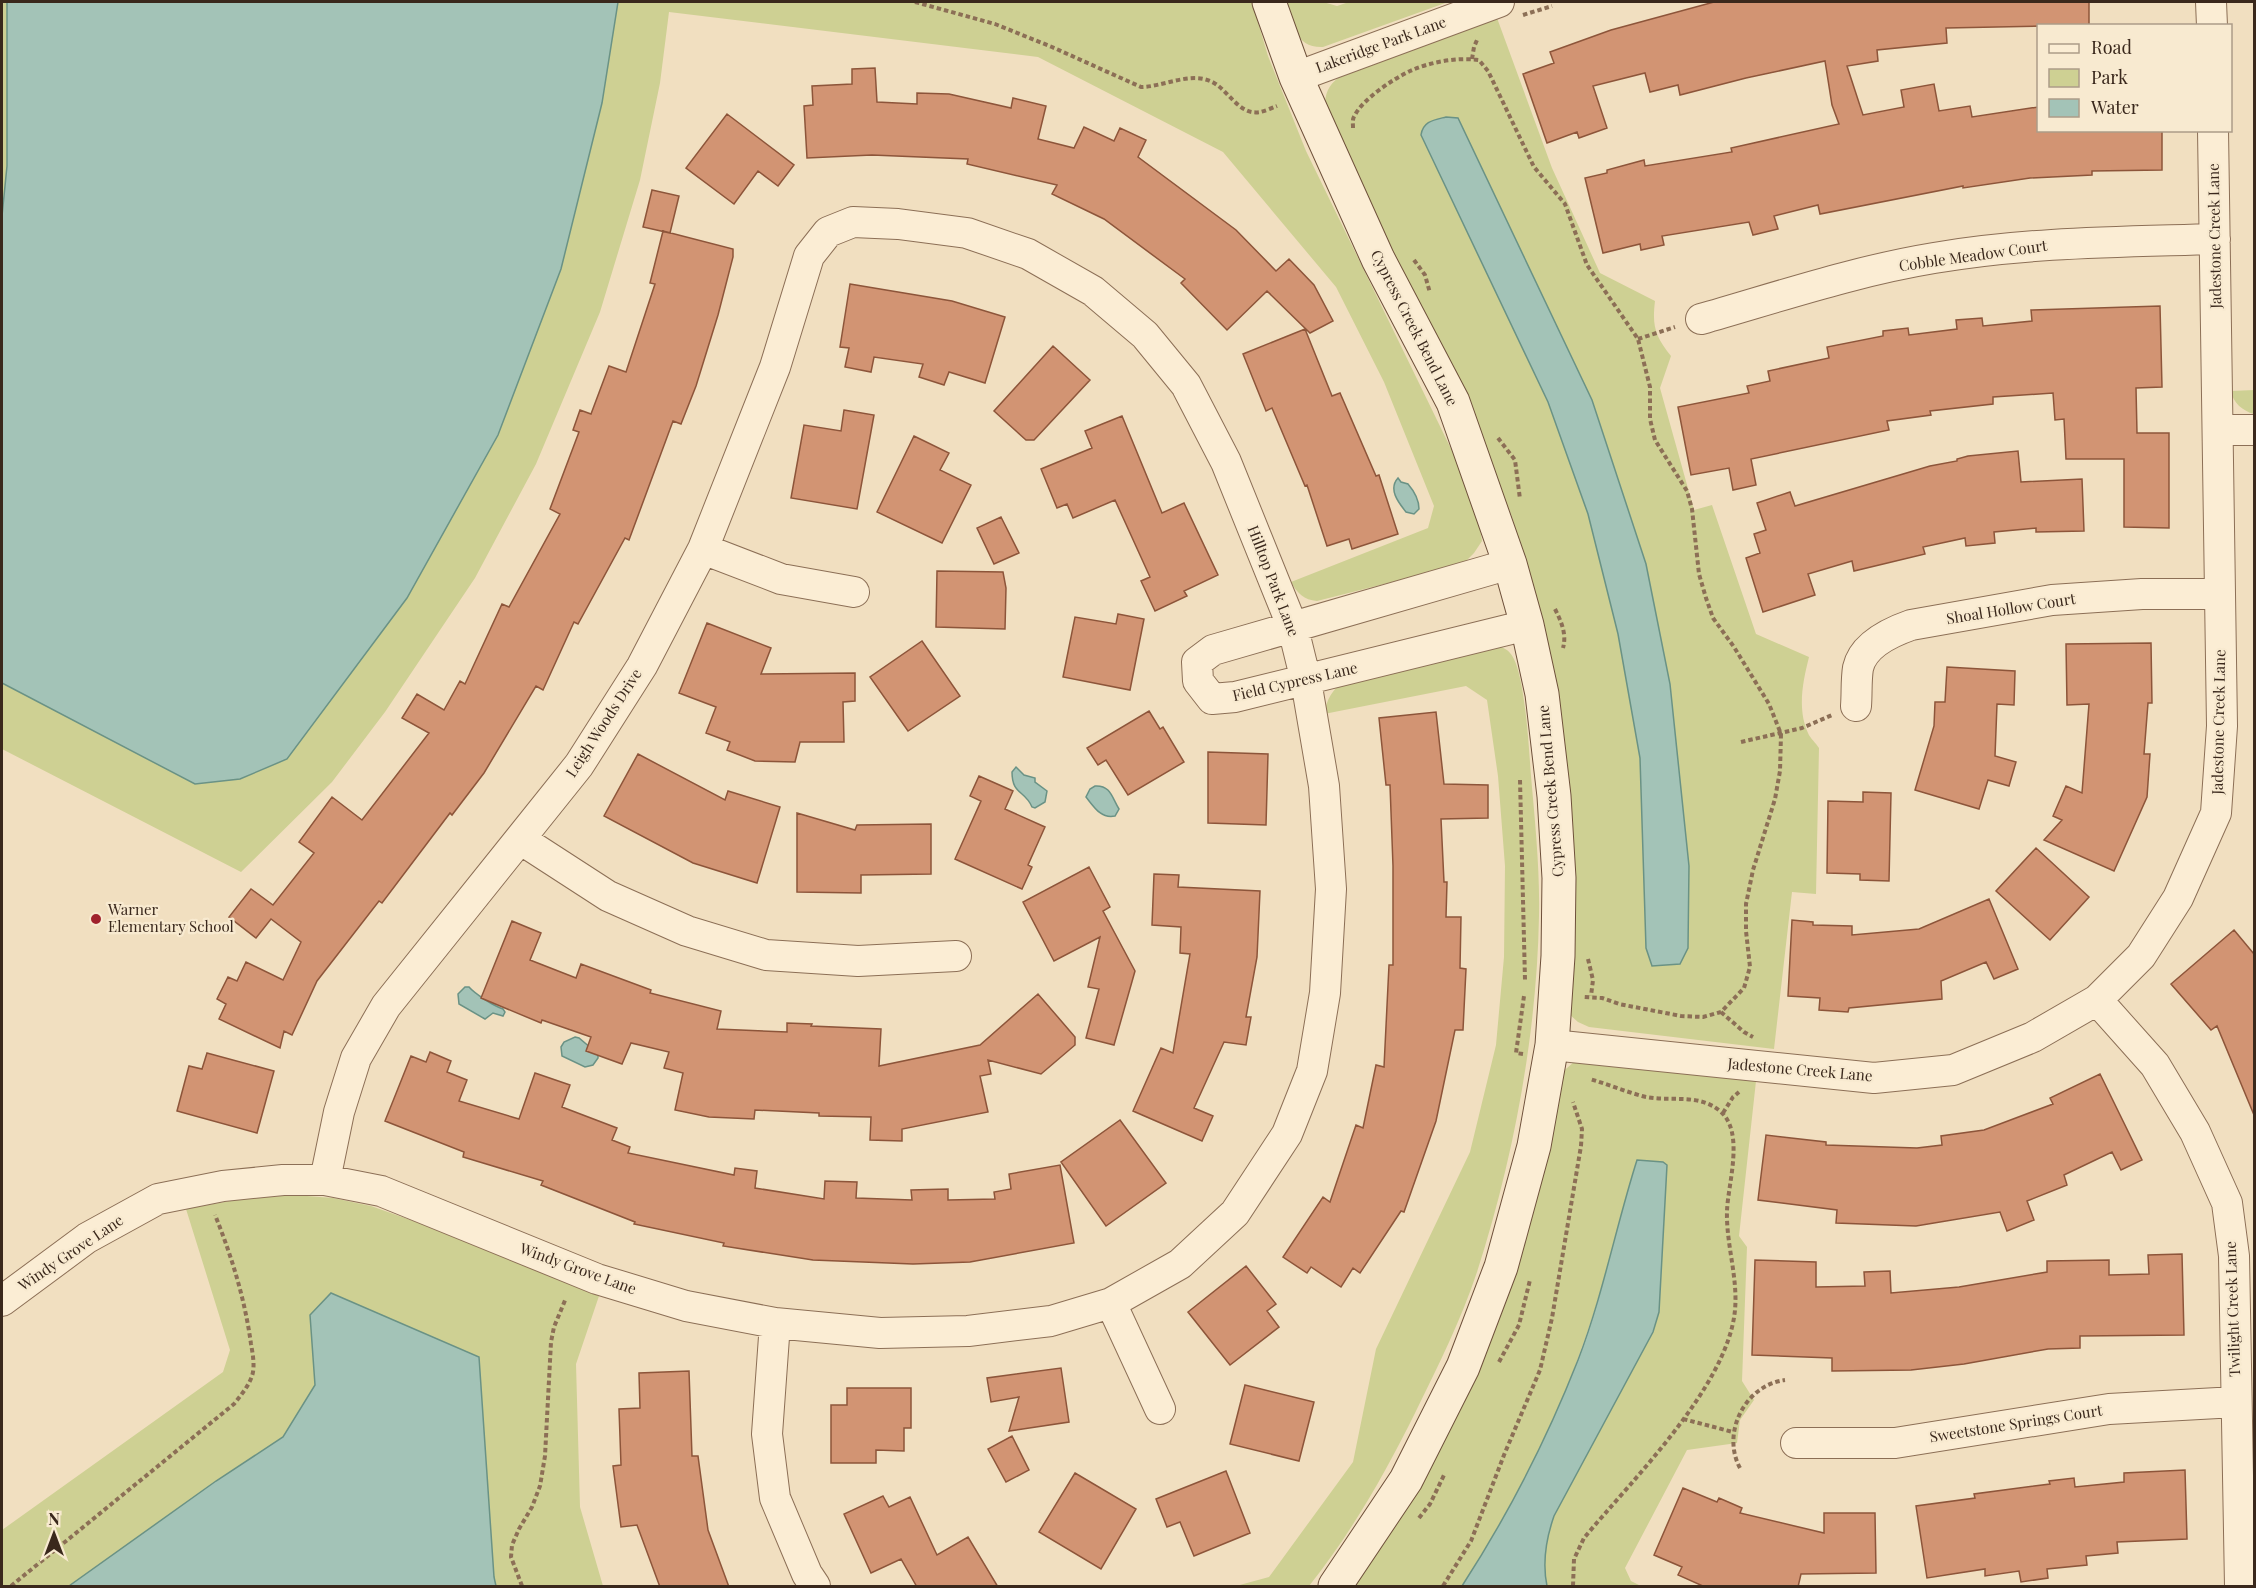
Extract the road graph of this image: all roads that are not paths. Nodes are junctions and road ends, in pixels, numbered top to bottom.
1 (1269, 2) edge
2 (1499, 2) edge
3 (2211, 2) edge
4 (2212, 24) edge
5 (1300, 86) junction
6 (2213, 132) edge
7 (828, 232) joint
8 (2215, 239) junction
9 (1701, 319) road end
10 (2218, 430) junction
11 (2254, 430) edge
12 (703, 549) junction
13 (1510, 564) junction
14 (854, 592) dead end
15 (2220, 594) junction
16 (1527, 625) junction
17 (1293, 628) junction
18 (1306, 681) junction
19 (1856, 706) road end
20 (520, 839) junction
21 (956, 956) dead end
22 (2097, 1000) junction
23 (1539, 1050) junction
24 (325, 1180) junction
25 (1180, 1264) joint
26 (2, 1301) edge
27 (1111, 1302) junction
28 (775, 1323) junction
29 (2236, 1402) junction
30 (1160, 1409) dead end
31 (1796, 1443) dead end
32 (815, 1587) edge
33 (1335, 1587) edge
34 (2240, 1587) edge

1 - 5 street, Cypress Creek Bend Lane
2 - 5 street, Lakeridge Park Lane
3 - 4 street
5 - 13 street, Cypress Creek Bend Lane
6 - 8 street, Jadestone Creek Lane
7 - 12 street, Leigh Woods Drive
7 - 17 street, Hilltop Park Lane
8 - 9 street, Cobble Meadow Court
8 - 10 street, Jadestone Creek Lane
10 - 11 street
10 - 15 street, Jadestone Creek Lane
12 - 14 street
12 - 20 street, Leigh Woods Drive
13 - 16 street, Cypress Creek Bend Lane
13 - 17 street, Field Cypress Lane
15 - 19 street, Shoal Hollow Court
15 - 22 street, Jadestone Creek Lane
16 - 18 street, Field Cypress Lane
16 - 23 street, Cypress Creek Bend Lane
17 - 18 street, Hilltop Park Lane
17 - 18 street, Field Cypress Lane
18 - 25 street, Hilltop Park Lane
20 - 21 street
20 - 24 street, Leigh Woods Drive
22 - 23 street, Jadestone Creek Lane
22 - 29 street, Twilight Creek Lane
23 - 33 street, Cypress Creek Bend Lane
24 - 26 street, Windy Grove Lane
24 - 28 street, Windy Grove Lane
25 - 27 street, Windy Grove Lane
27 - 28 street, Windy Grove Lane
27 - 30 street
28 - 32 street
29 - 31 street, Sweetstone Springs Court
29 - 34 street, Twilight Creek Lane

